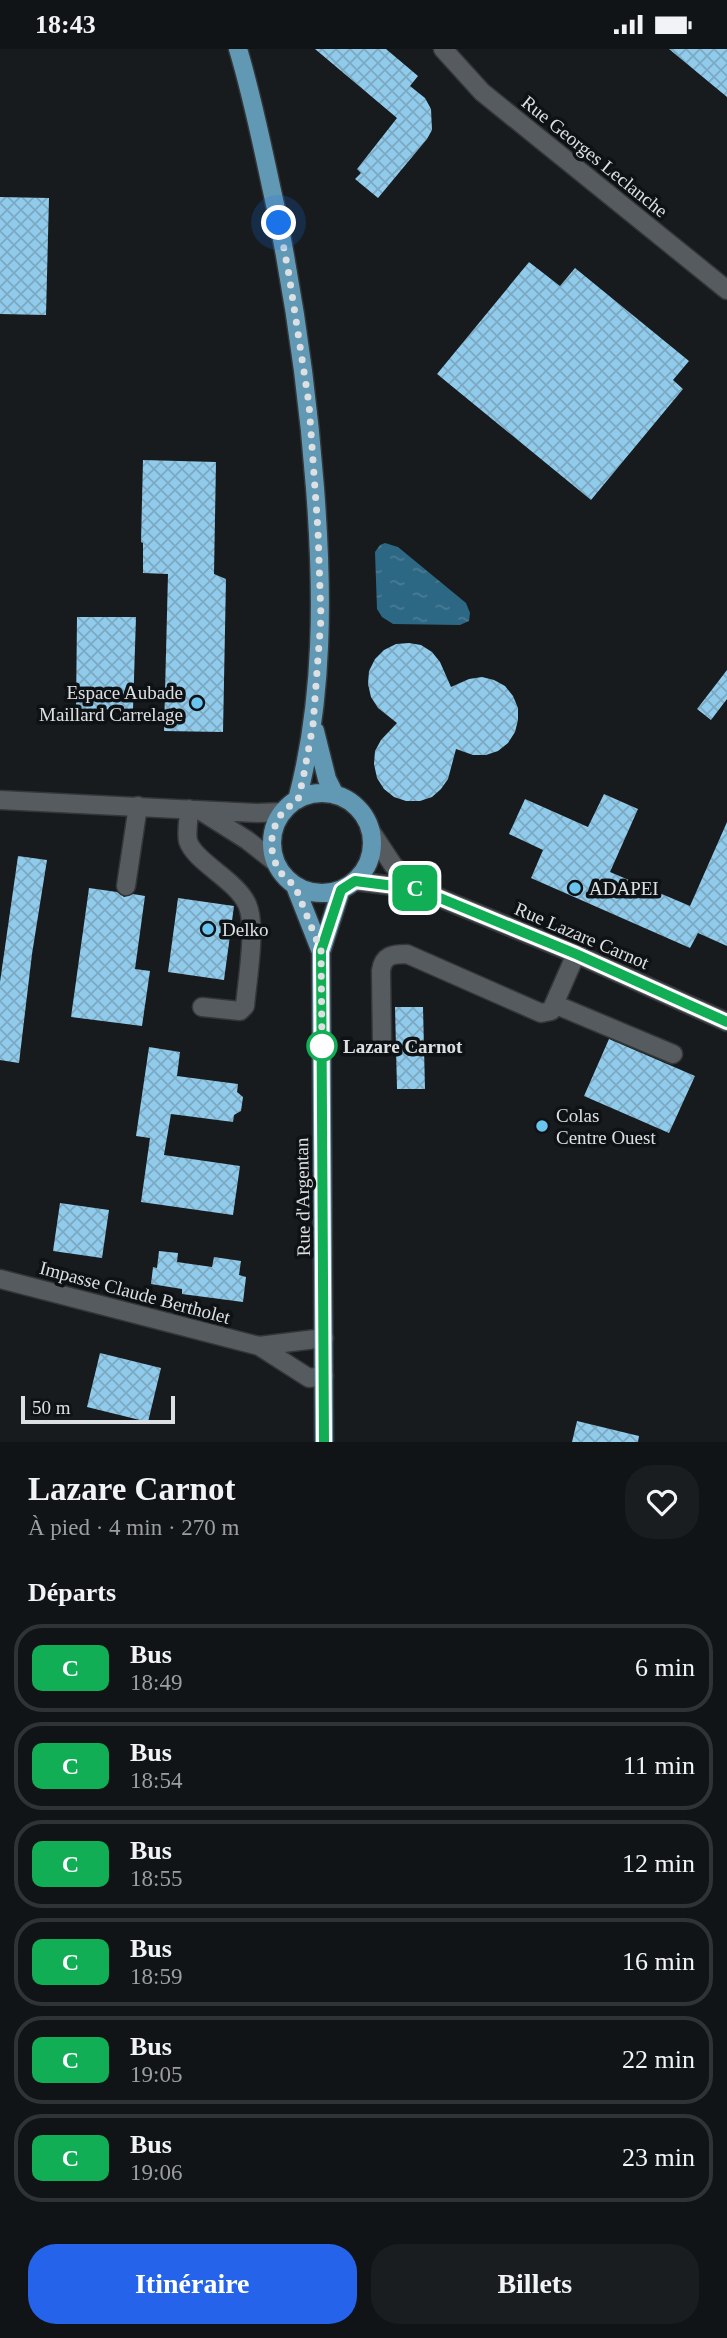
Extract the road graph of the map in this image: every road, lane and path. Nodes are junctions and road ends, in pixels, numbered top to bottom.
1 (238, 49) edge
2 (443, 49) edge
3 (727, 290) edge
4 (313, 725) junction
5 (335, 795) junction
6 (0, 800) edge
7 (138, 806) junction
8 (290, 806) junction
9 (194, 809) junction
10 (370, 830) junction
11 (275, 862) junction
12 (126, 886) dead end
13 (295, 886) junction
14 (348, 886) junction
15 (418, 889) junction
16 (321, 951) junction
17 (576, 954) junction
18 (554, 1005) junction
19 (202, 1007) dead end
20 (727, 1022) edge
21 (382, 1043) dead end
22 (673, 1054) dead end
23 (0, 1279) edge
24 (324, 1338) junction
25 (259, 1346) junction
26 (324, 1376) junction
27 (324, 1442) edge

1 - 4 main road
2 - 3 street, Rue Georges Leclanche
4 - 5 main road
4 - 8 main road
5 - 8 main road
5 - 10 main road
6 - 7 street
7 - 9 street
7 - 12 street
8 - 9 street
8 - 11 main road
9 - 11 street
9 - 19 street
10 - 14 main road
10 - 15 street, Rue Lazare Carnot
11 - 13 main road
13 - 14 main road
13 - 16 main road, Rue d'Argentan
14 - 15 street, Rue Lazare Carnot
14 - 16 main road, Rue d'Argentan
15 - 17 street, Rue Lazare Carnot
16 - 24 main road, Rue d'Argentan
17 - 18 street
17 - 20 street, Rue Lazare Carnot
18 - 21 street
18 - 22 street
23 - 25 street, Impasse Claude Bertholet
24 - 25 street, Impasse Claude Bertholet
24 - 26 main road, Rue d'Argentan
25 - 26 street, Impasse Claude Bertholet
26 - 27 main road, Rue d'Argentan

